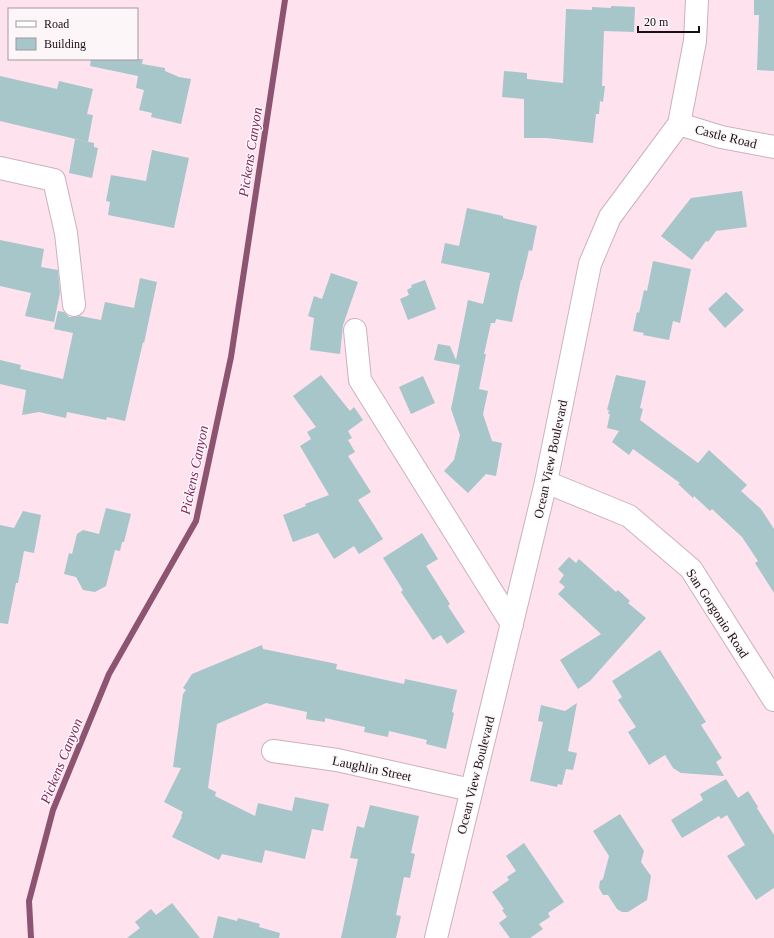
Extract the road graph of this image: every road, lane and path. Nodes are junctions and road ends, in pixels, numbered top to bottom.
1 (697, 0) edge
2 (679, 124) junction
3 (774, 147) edge
4 (0, 168) edge
5 (74, 305) dead end
6 (355, 330) dead end
7 (546, 482) junction
8 (512, 624) junction
9 (774, 700) edge
10 (273, 751) dead end
11 (471, 790) junction
12 (436, 938) edge

1 - 2 street, Ocean View Boulevard
2 - 3 street, Castle Road
2 - 7 street, Ocean View Boulevard
4 - 5 street
6 - 8 street
7 - 8 street, Ocean View Boulevard
7 - 9 street, San Gorgonio Road
8 - 11 street, Ocean View Boulevard
10 - 11 street, Laughlin Street
11 - 12 street, Ocean View Boulevard

